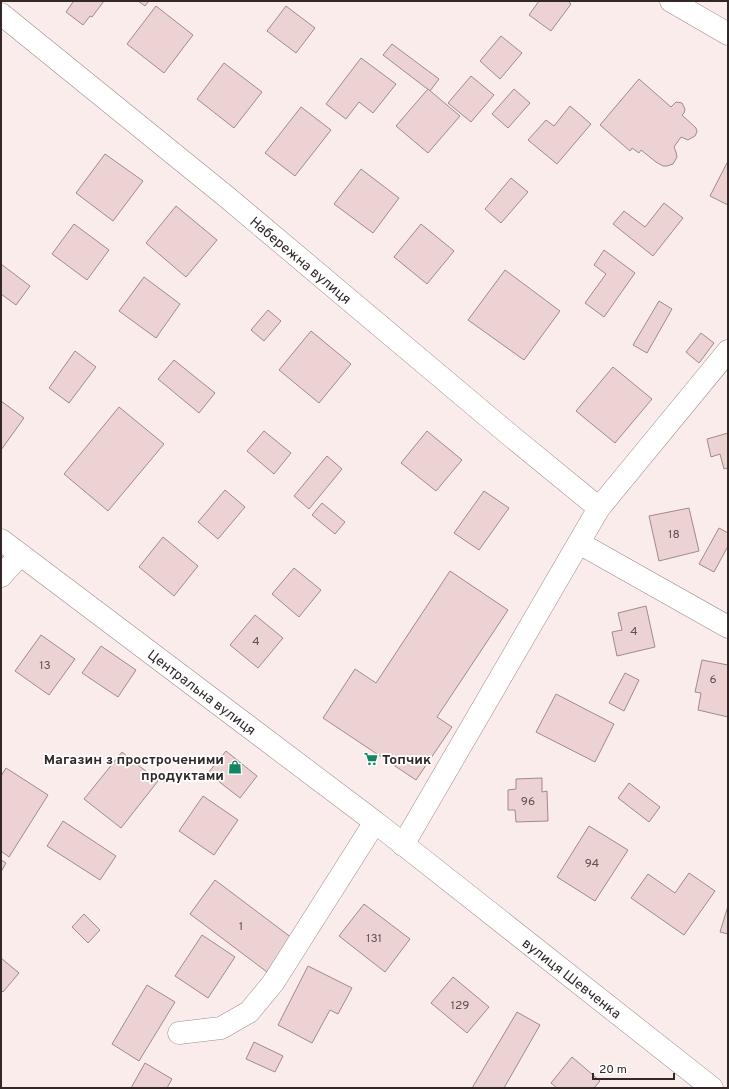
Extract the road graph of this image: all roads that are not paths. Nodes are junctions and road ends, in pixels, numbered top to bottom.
1 (671, 1) edge
2 (1, 14) edge
3 (728, 34) edge
4 (728, 351) edge
5 (599, 508) junction
6 (1, 540) edge
7 (579, 543) junction
8 (20, 555) junction
9 (1, 576) edge
10 (728, 626) edge
11 (375, 822) junction
12 (403, 845) junction
13 (179, 1033) dead end
14 (712, 1088) edge

1 - 3 street
2 - 5 street, Набережна вулиця
4 - 5 street
5 - 7 street
6 - 8 street, Центральна вулиця
7 - 10 street
7 - 12 street
8 - 9 street
8 - 11 street, Центральна вулиця
11 - 12 street, Центральна вулиця
11 - 13 street
12 - 14 street, вулиця Шевченка

